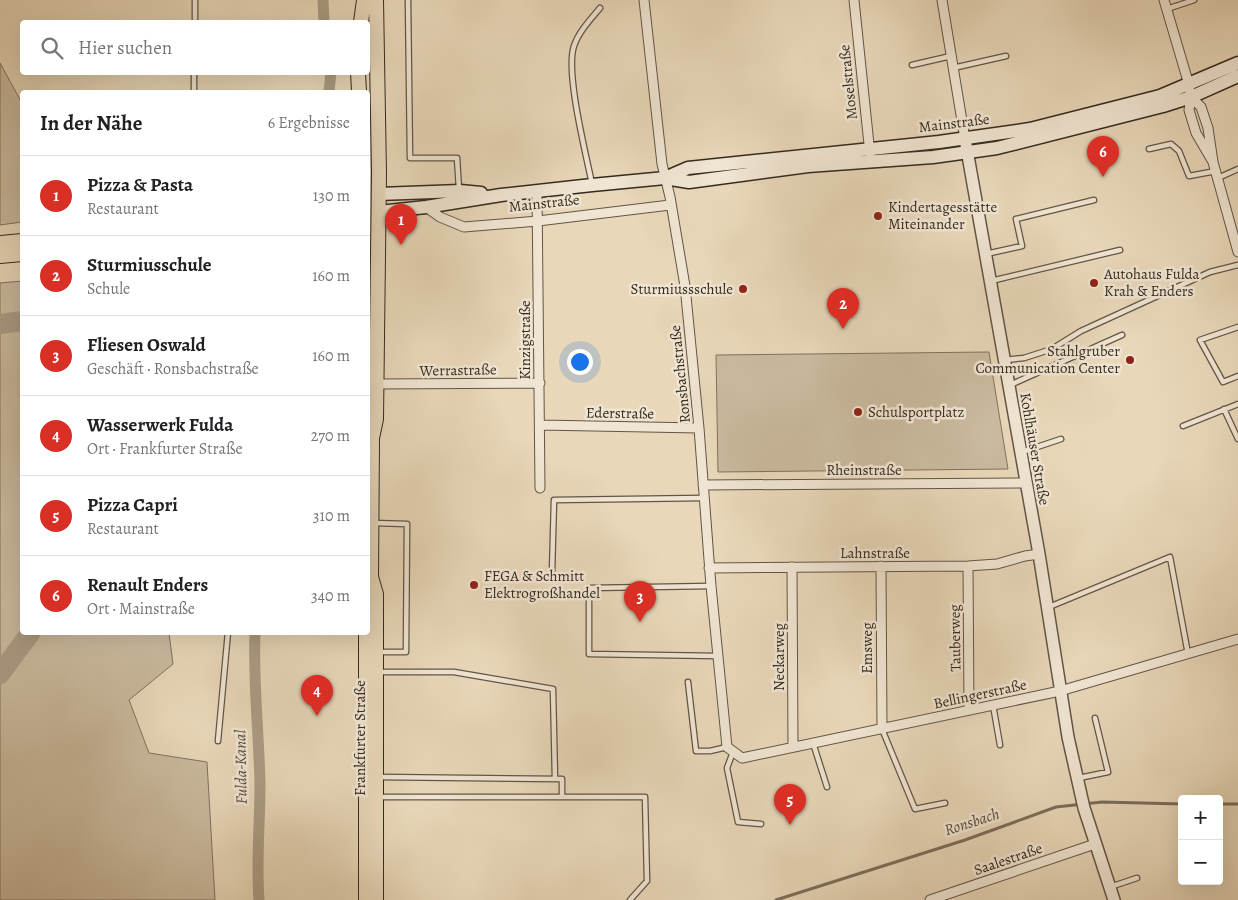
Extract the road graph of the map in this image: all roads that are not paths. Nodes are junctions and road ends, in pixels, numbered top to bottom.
1 (196, 0) edge
2 (364, 0) edge
3 (376, 0) edge
4 (408, 0) edge
5 (644, 0) edge
6 (854, 0) edge
7 (942, 0) edge
8 (1194, 0) edge
9 (1165, 4) edge
10 (600, 8) dead end
11 (195, 20) edge
12 (361, 20) edge
13 (951, 56) junction
14 (1006, 56) dead end
15 (1238, 63) edge
16 (912, 65) dead end
17 (954, 72) junction
18 (194, 75) edge
19 (358, 75) edge
20 (1238, 76) edge
21 (194, 90) edge
22 (359, 90) edge
23 (1189, 90) junction
24 (965, 139) junction
25 (1149, 149) dead end
26 (967, 152) junction
27 (870, 155) junction
28 (1238, 169) edge
29 (1216, 170) junction
30 (665, 178) junction
31 (592, 185) junction
32 (460, 191) junction
33 (537, 191) junction
34 (373, 195) edge
35 (501, 195) junction
36 (1094, 200) dead end
37 (670, 205) junction
38 (426, 206) junction
39 (373, 212) edge
40 (538, 221) junction
41 (1234, 227) edge
42 (20, 241) edge
43 (0, 243) edge
44 (1120, 250) dead end
45 (1238, 252) edge
46 (20, 254) edge
47 (985, 254) junction
48 (0, 256) edge
49 (1238, 265) edge
50 (990, 281) junction
51 (1238, 327) edge
52 (1122, 335) dead end
53 (1004, 360) junction
54 (1238, 376) edge
55 (540, 383) junction
56 (376, 384) junction
57 (1008, 386) junction
58 (1238, 404) edge
59 (1224, 409) junction
60 (540, 425) junction
61 (1183, 426) dead end
62 (699, 428) junction
63 (370, 431) edge
64 (1062, 439) dead end
65 (1238, 439) edge
66 (1020, 452) junction
67 (1026, 483) junction
68 (703, 485) junction
69 (540, 488) dead end
70 (704, 498) junction
71 (372, 523) junction
72 (1039, 554) junction
73 (370, 562) edge
74 (881, 566) junction
75 (968, 566) junction
76 (792, 567) junction
77 (710, 568) junction
78 (552, 573) dead end
79 (370, 584) edge
80 (711, 586) junction
81 (1047, 607) junction
82 (228, 635) edge
83 (367, 635) edge
84 (1238, 639) edge
85 (371, 652) junction
86 (1188, 654) junction
87 (718, 656) junction
88 (371, 672) junction
89 (688, 682) dead end
90 (1060, 690) junction
91 (993, 705) junction
92 (969, 710) junction
93 (1095, 718) dead end
94 (882, 729) junction
95 (218, 741) dead end
96 (812, 743) junction
97 (1000, 745) dead end
98 (793, 747) junction
99 (730, 750) junction
100 (371, 777) junction
101 (1077, 778) junction
102 (555, 779) junction
103 (828, 787) dead end
104 (371, 797) junction
105 (562, 797) junction
106 (945, 803) dead end
107 (761, 824) dead end
108 (1095, 844) junction
109 (1137, 878) dead end
110 (1109, 887) junction
111 (366, 900) edge
112 (376, 900) edge
113 (630, 900) edge
114 (930, 900) edge
115 (1114, 900) edge

1 - 11 lane
2 - 12 main road
3 - 34 main road, Frankfurter Straße
4 - 32 lane
5 - 30 street, Ronsbachstraße
6 - 27 street, Moselstraße
7 - 13 street, Kohlhäuser Straße
8 - 9 lane
9 - 23 street
10 - 31 lane
13 - 16 lane
13 - 17 street, Kohlhäuser Straße
14 - 17 lane
15 - 23 main road, Mainstraße
17 - 24 street, Kohlhäuser Straße
18 - 21 lane
19 - 22 main road
20 - 23 main road, Mainstraße
23 - 24 main road, Mainstraße
23 - 26 main road, Mainstraße
23 - 29 street
24 - 26 street, Kohlhäuser Straße
24 - 27 main road, Mainstraße
25 - 29 lane
26 - 27 main road, Mainstraße
26 - 47 street, Kohlhäuser Straße
27 - 30 main road, Mainstraße
28 - 29 lane
29 - 41 street
30 - 31 main road, Mainstraße
30 - 37 street, Ronsbachstraße
31 - 33 main road, Mainstraße
32 - 34 main road, Mainstraße
32 - 35 main road, Mainstraße
33 - 35 main road, Mainstraße
33 - 40 street, Kinzigstraße
34 - 39 main road, Frankfurter Straße
35 - 38 main road, Mainstraße
36 - 47 lane
37 - 40 street, Mainstraße
37 - 62 street, Ronsbachstraße
38 - 39 main road, Mainstraße
38 - 40 street, Mainstraße
39 - 56 main road, Frankfurter Straße
40 - 55 street, Kinzigstraße
41 - 45 street
42 - 43 main road
44 - 50 lane
46 - 48 main road
47 - 50 street, Kohlhäuser Straße
49 - 53 lane
50 - 53 street, Kohlhäuser Straße
51 - 54 lane
52 - 57 lane
53 - 57 street, Kohlhäuser Straße
55 - 56 street, Werrastraße
55 - 60 street, Kinzigstraße
56 - 63 main road, Frankfurter Straße
57 - 66 street, Kohlhäuser Straße
58 - 59 lane
59 - 61 lane
59 - 65 lane
60 - 62 street, Ederstraße
60 - 69 street, Kinzigstraße
62 - 68 street, Ronsbachstraße
63 - 71 main road, Frankfurter Straße
64 - 66 lane
66 - 67 street, Kohlhäuser Straße
67 - 68 street, Rheinstraße
67 - 72 street, Kohlhäuser Straße
68 - 70 street, Ronsbachstraße
70 - 77 street, Ronsbachstraße
70 - 78 lane
71 - 73 main road, Frankfurter Straße
71 - 85 lane
72 - 75 street, Lahnstraße
72 - 81 street, Kohlhäuser Straße
74 - 75 street, Lahnstraße
74 - 76 street, Lahnstraße
74 - 94 street, Emsweg
75 - 92 street, Tauberweg
76 - 77 street, Lahnstraße
76 - 98 street, Neckarweg
77 - 80 street, Ronsbachstraße
79 - 85 main road, Frankfurter Straße
80 - 87 street, Ronsbachstraße
80 - 87 lane
81 - 86 lane
81 - 90 street, Kohlhäuser Straße
82 - 95 lane
83 - 85 main road, Frankfurter Straße
84 - 86 street, Bellingerstraße
85 - 88 main road, Frankfurter Straße
86 - 90 street, Bellingerstraße
87 - 99 street, Ronsbachstraße
88 - 100 main road, Frankfurter Straße
88 - 102 lane
89 - 99 lane
90 - 91 street, Bellingerstraße
90 - 101 street, Kohlhäuser Straße
91 - 92 street, Bellingerstraße
91 - 97 lane
92 - 94 street, Bellingerstraße
93 - 101 lane
94 - 96 street, Bellingerstraße
94 - 106 lane
96 - 98 street, Bellingerstraße
96 - 103 lane
98 - 99 street, Bellingerstraße
99 - 107 lane
100 - 102 lane
100 - 104 main road, Frankfurter Straße
101 - 108 street, Kohlhäuser Straße
102 - 105 lane
104 - 105 lane
104 - 111 main road, Frankfurter Straße
104 - 112 main road, Frankfurter Straße
105 - 113 lane
108 - 110 street, Kohlhäuser Straße
108 - 114 street, Saalestraße
109 - 110 lane
110 - 115 street, Kohlhäuser Straße

